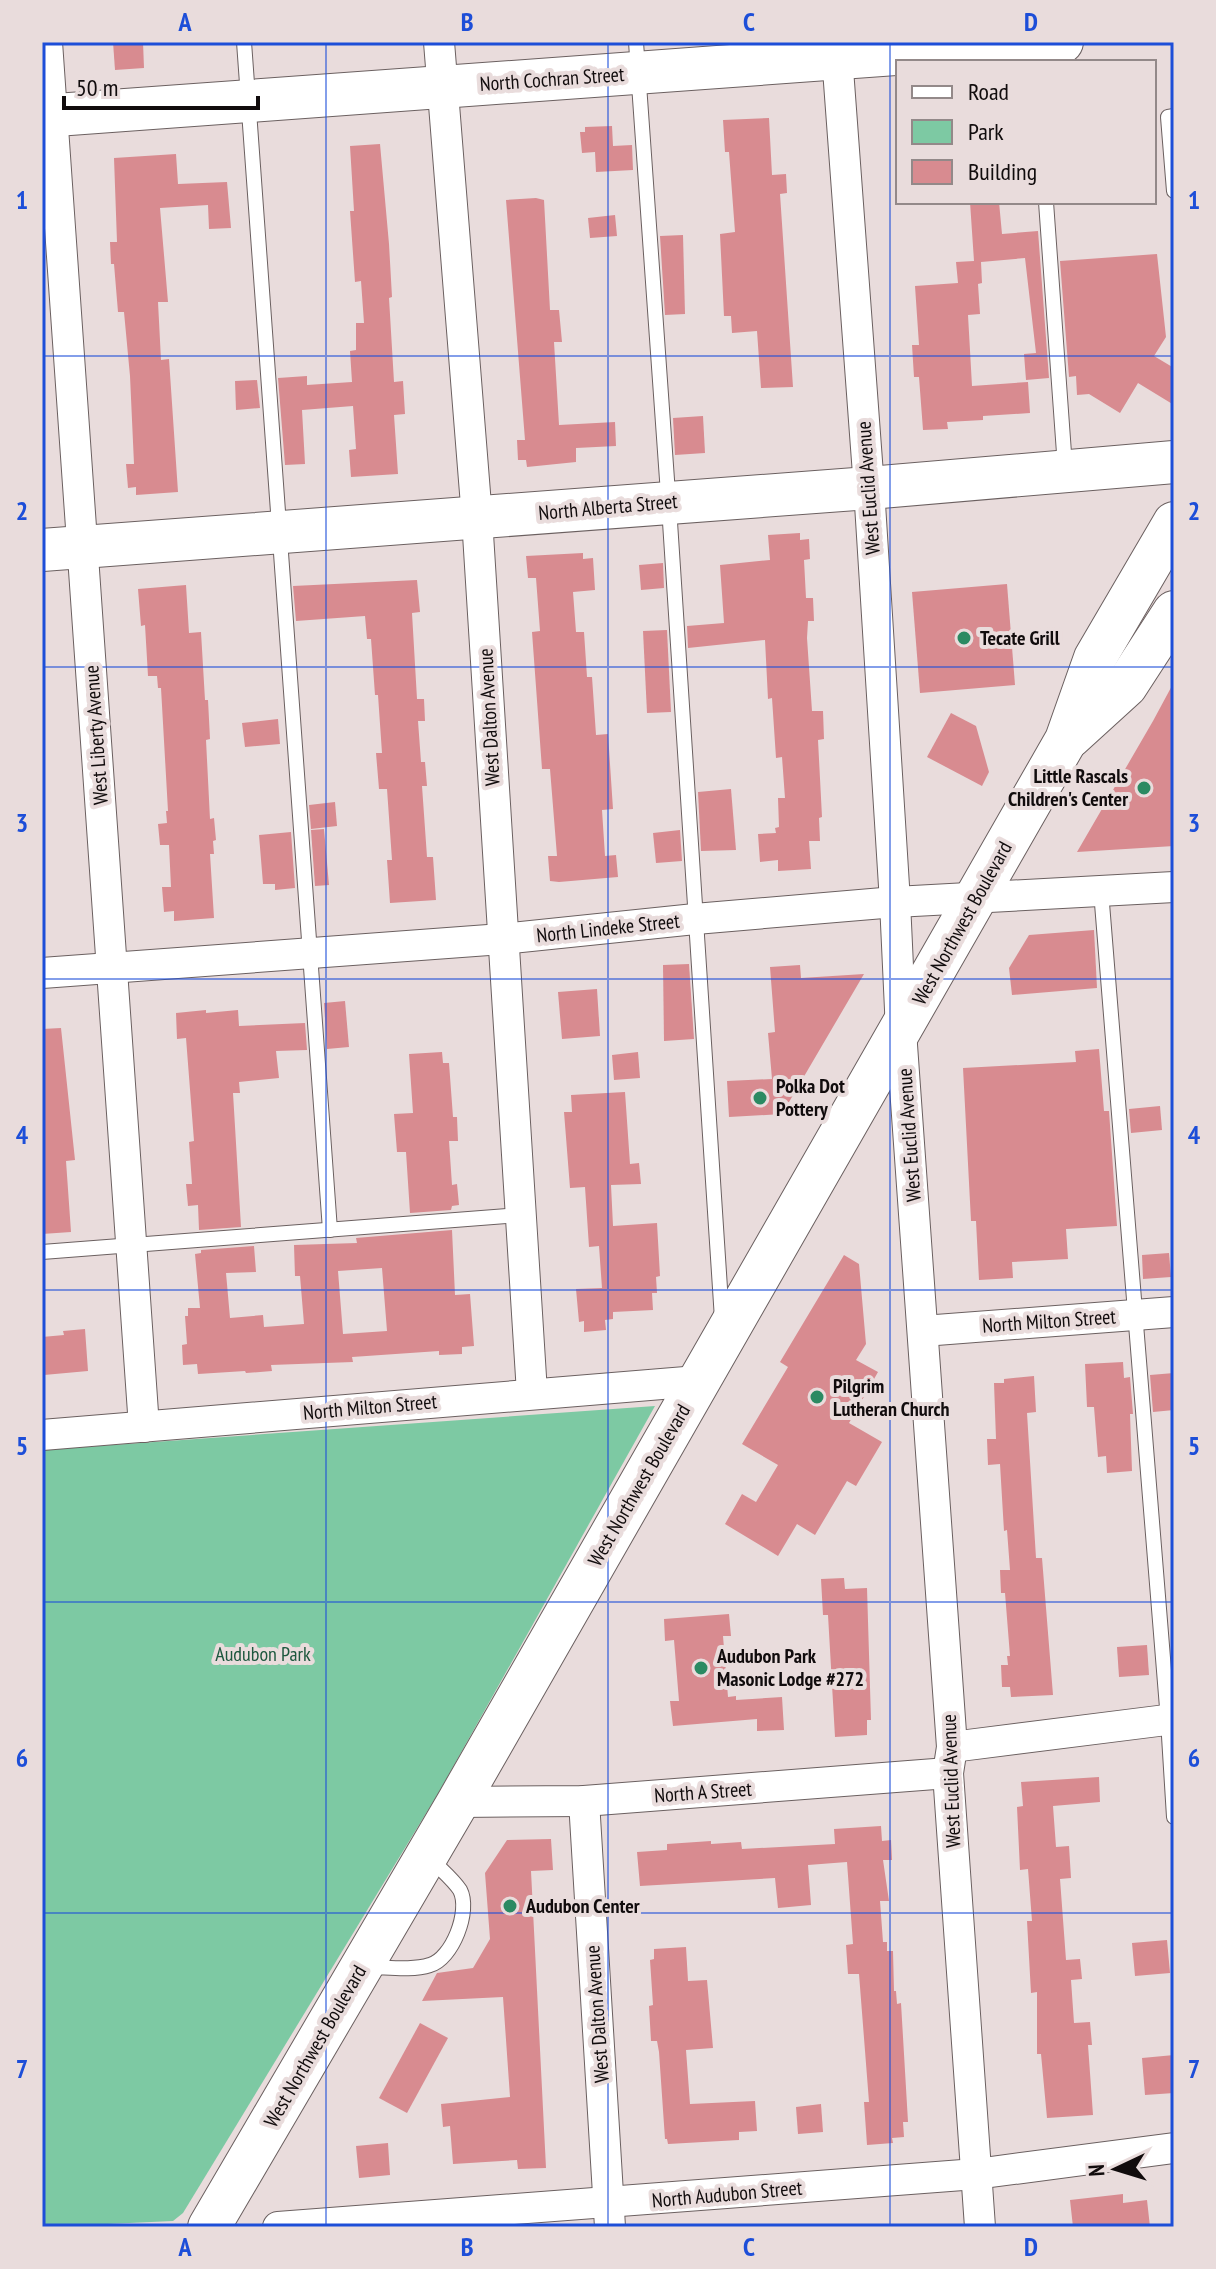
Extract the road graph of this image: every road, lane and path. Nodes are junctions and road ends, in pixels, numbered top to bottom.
1 (47, 42) edge
2 (244, 42) edge
3 (439, 42) edge
4 (1042, 47) edge
5 (837, 50) edge
6 (637, 57) edge
7 (442, 87) junction
8 (248, 101) junction
9 (47, 116) edge
10 (1174, 116) edge
11 (1174, 191) edge
12 (1046, 204) edge
13 (1174, 462) edge
14 (1065, 471) junction
15 (869, 488) junction
16 (669, 502) junction
17 (477, 518) junction
18 (1174, 523) edge
19 (281, 533) junction
20 (62, 548) edge
21 (1174, 612) edge
22 (1066, 740) junction
23 (1174, 887) edge
24 (1101, 891) junction
25 (974, 899) junction
26 (895, 902) junction
27 (695, 919) junction
28 (502, 939) junction
29 (311, 953) junction
30 (112, 967) junction
31 (42, 973) edge
32 (901, 1031) junction
33 (519, 1215) junction
34 (330, 1230) junction
35 (132, 1246) junction
36 (42, 1252) edge
37 (1174, 1312) edge
38 (1136, 1314) junction
39 (923, 1331) junction
40 (723, 1336) junction
41 (698, 1381) junction
42 (532, 1393) junction
43 (144, 1427) junction
44 (42, 1435) edge
45 (1171, 1720) edge
46 (950, 1760) junction
47 (584, 1801) junction
48 (458, 1802) junction
49 (1174, 1817) edge
50 (427, 1855) junction
51 (362, 1966) junction
52 (1174, 2148) edge
53 (976, 2174) junction
54 (610, 2215) edge
55 (209, 2227) edge
56 (278, 2227) edge
57 (980, 2227) edge

1 - 9 street, West Liberty Avenue
2 - 8 lane
3 - 7 street, West Dalton Avenue
4 - 5 main road, North Cochran Street
5 - 6 main road, North Cochran Street
5 - 15 street, West Euclid Avenue
6 - 7 main road, North Cochran Street
6 - 16 lane
7 - 8 main road, North Cochran Street
7 - 17 street, West Dalton Avenue
8 - 9 main road, North Cochran Street
8 - 19 lane
9 - 20 street, West Liberty Avenue
10 - 11 lane
12 - 14 lane
13 - 14 main road, North Alberta Street
14 - 15 main road, North Alberta Street
15 - 16 main road, North Alberta Street
15 - 26 street, West Euclid Avenue
16 - 17 main road, North Alberta Street
16 - 27 lane
17 - 19 main road, North Alberta Street
17 - 28 street, West Dalton Avenue
18 - 22 main road, West Northwest Boulevard
19 - 20 main road, North Alberta Street
19 - 29 lane
20 - 30 street, West Liberty Avenue
21 - 22 main road, West Northwest Boulevard
22 - 25 main road, West Northwest Boulevard
23 - 24 street, North Lindeke Street
24 - 25 street, North Lindeke Street
24 - 38 lane
25 - 26 street, North Lindeke Street
25 - 32 main road, West Northwest Boulevard
26 - 27 street, North Lindeke Street
26 - 32 street, West Euclid Avenue
27 - 28 street, North Lindeke Street
27 - 40 lane
28 - 29 street, North Lindeke Street
28 - 33 street, West Dalton Avenue
29 - 30 street, North Lindeke Street
29 - 34 lane
30 - 31 street, North Lindeke Street
30 - 35 street, West Liberty Avenue
32 - 39 street, West Euclid Avenue
32 - 40 main road, West Northwest Boulevard
33 - 34 lane
33 - 42 street, West Dalton Avenue
34 - 35 lane
35 - 36 lane
35 - 43 street, West Liberty Avenue
37 - 38 street, North Milton Street
38 - 39 street, North Milton Street
38 - 45 lane
39 - 46 street, West Euclid Avenue
40 - 41 main road, West Northwest Boulevard
41 - 42 street, North Milton Street
41 - 48 main road, West Northwest Boulevard
42 - 43 street, North Milton Street
43 - 44 street, North Milton Street
45 - 46 street, North A Street
45 - 49 lane
46 - 47 street, North A Street
46 - 53 street, West Euclid Avenue
47 - 48 street, North A Street
47 - 54 street, West Dalton Avenue
48 - 50 main road, West Northwest Boulevard
50 - 51 main road, West Northwest Boulevard
50 - 51 lane
51 - 55 main road, West Northwest Boulevard
52 - 53 street, North Audubon Street
53 - 54 street, North Audubon Street
53 - 57 street, West Euclid Avenue
54 - 56 street, North Audubon Street

